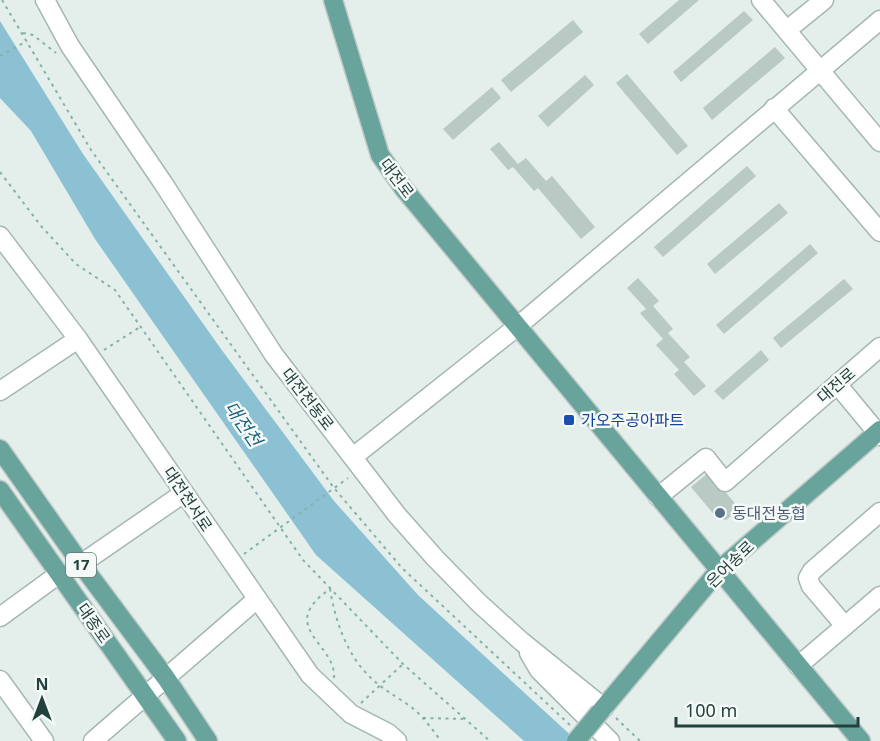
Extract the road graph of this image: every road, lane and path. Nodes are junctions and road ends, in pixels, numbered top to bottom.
1 (2, 0) edge
2 (45, 0) edge
3 (333, 0) edge
4 (761, 0) edge
5 (824, 0) edge
6 (880, 20) edge
7 (788, 30) junction
8 (27, 41) junction
9 (0, 56) edge
10 (820, 70) junction
11 (774, 108) junction
12 (880, 142) edge
13 (0, 172) edge
14 (878, 225) edge
15 (0, 236) edge
16 (518, 326) junction
17 (140, 327) junction
18 (78, 339) junction
19 (880, 347) edge
20 (91, 358) junction
21 (837, 384) junction
22 (0, 391) edge
23 (879, 433) edge
24 (0, 449) edge
25 (354, 465) junction
26 (334, 488) junction
27 (0, 490) edge
28 (184, 494) junction
29 (658, 497) junction
30 (880, 513) edge
31 (280, 527) junction
32 (232, 563) junction
33 (81, 564) junction
34 (719, 570) junction
35 (59, 574) junction
36 (330, 589) junction
37 (880, 596) edge
38 (257, 599) junction
39 (0, 617) edge
40 (845, 626) junction
41 (521, 641) junction
42 (403, 664) junction
43 (798, 666) junction
44 (166, 678) junction
45 (0, 680) edge
46 (379, 685) junction
47 (327, 691) junction
48 (369, 694) dead end
49 (146, 697) junction
50 (602, 710) junction
51 (423, 718) junction
52 (467, 719) junction
53 (573, 733) edge
54 (393, 737) edge
55 (44, 741) edge
56 (93, 741) edge
57 (177, 741) edge
58 (208, 741) edge
59 (407, 741) edge
60 (441, 741) edge
61 (490, 741) edge
62 (610, 741) edge
63 (640, 741) edge
64 (861, 741) edge

1 - 8 path
2 - 25 street, 대전천동로
3 - 16 main road, 대전로
4 - 7 street
5 - 7 street
6 - 10 street
7 - 10 street
8 - 9 path
8 - 26 path
10 - 11 street
10 - 12 street
11 - 14 street
11 - 16 street
13 - 17 path
15 - 18 street, 대전천서로
16 - 25 street
16 - 29 main road, 대전로
17 - 20 path
17 - 31 path
18 - 20 street, 대전천서로
18 - 22 street
19 - 21 street, 대전로
20 - 28 street, 대전천서로
21 - 23 street
21 - 29 street, 대전로
23 - 34 main road, 은어송로
24 - 33 main road, 대종로 / 17
25 - 26 path
25 - 41 street, 대전천동로
26 - 31 path
26 - 53 path
27 - 35 main road, 대종로 / 17
28 - 32 street, 대전천서로
28 - 33 street
29 - 34 main road, 대전로
30 - 40 street
31 - 32 path
31 - 36 path
32 - 38 street, 대전천서로
33 - 44 main road, 대종로 / 17
34 - 43 main road, 대전로
34 - 50 main road, 은어송로
35 - 39 street
35 - 49 main road, 대종로 / 17
36 - 42 path
36 - 46 path
36 - 47 path
37 - 40 street
38 - 44 street
38 - 47 street, 대전천서로
40 - 43 street
41 - 50 street, 대전천동로
41 - 62 street
42 - 46 path
42 - 52 path
43 - 64 main road, 대전로
44 - 49 street
44 - 58 main road, 대종로 / 17
45 - 55 street
46 - 48 path
46 - 51 path
47 - 54 street, 대전천서로
49 - 56 street
49 - 57 main road, 대종로 / 17
50 - 53 main road, 은어송로, bridge
50 - 63 path
51 - 52 path
51 - 60 path
52 - 61 path
54 - 59 street, 대전천서로

